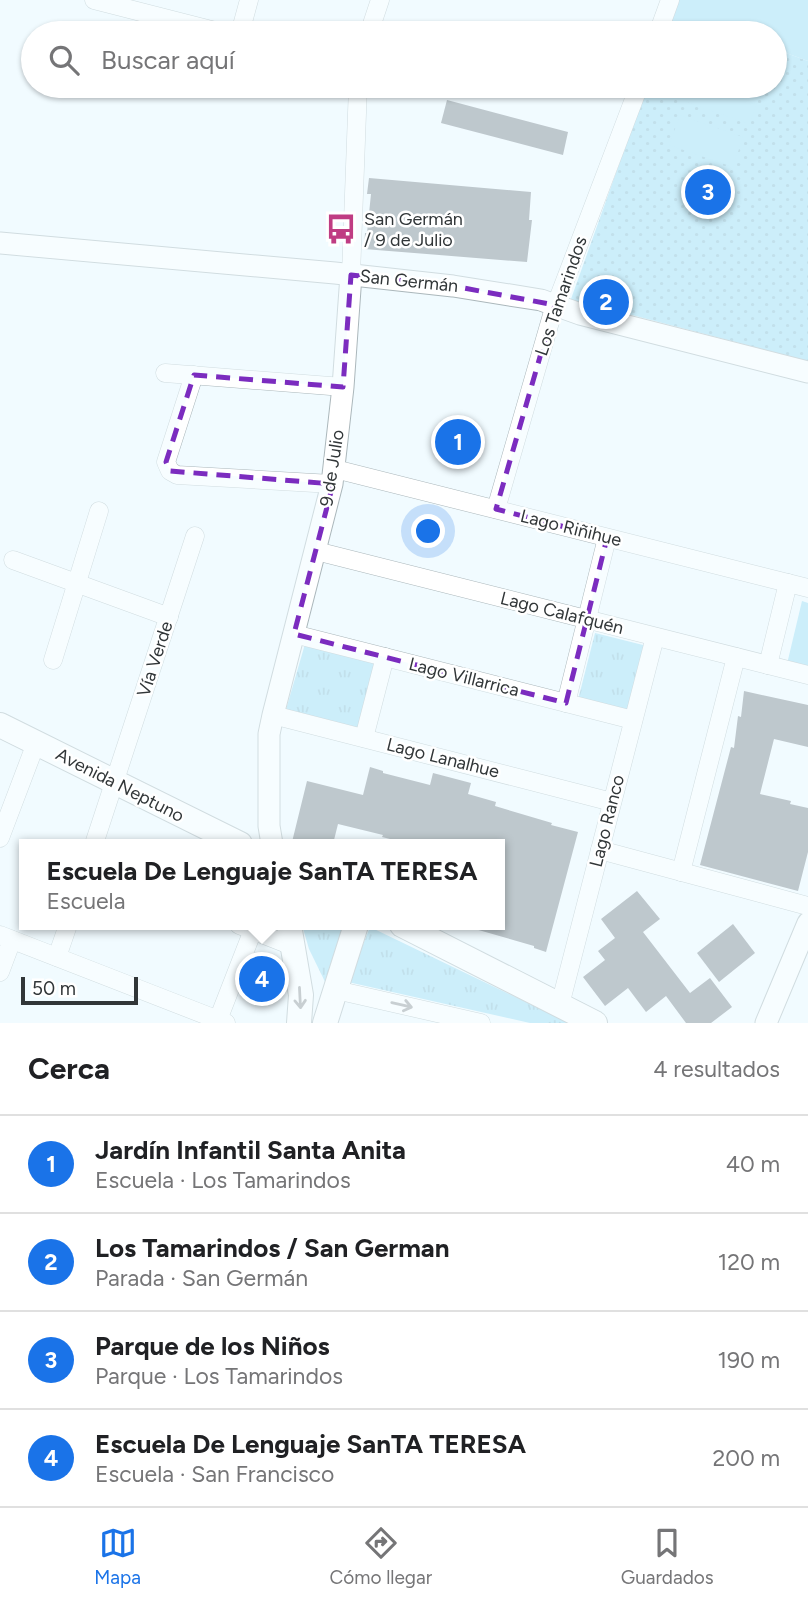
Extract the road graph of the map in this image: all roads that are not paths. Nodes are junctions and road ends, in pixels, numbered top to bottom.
1 (94, 0) edge
2 (249, 0) edge
3 (380, 0) edge
4 (670, 0) edge
5 (176, 21) edge
6 (243, 21) edge
7 (373, 21) edge
8 (662, 21) edge
9 (358, 98) edge
10 (634, 98) edge
11 (0, 243) edge
12 (351, 275) junction
13 (555, 306) junction
14 (808, 372) edge
15 (165, 373) dead end
16 (194, 375) junction
17 (343, 387) junction
18 (333, 476) junction
19 (496, 509) junction
20 (99, 511) dead end
21 (195, 536) dead end
22 (607, 538) junction
23 (316, 551) junction
24 (13, 560) dead end
25 (77, 583) junction
26 (788, 583) junction
27 (808, 588) edge
28 (169, 617) junction
29 (587, 620) junction
30 (294, 634) junction
31 (655, 637) junction
32 (385, 657) junction
33 (736, 657) junction
34 (53, 660) dead end
35 (768, 665) junction
36 (808, 675) edge
37 (566, 703) junction
38 (273, 715) junction
39 (633, 720) junction
40 (0, 725) edge
41 (364, 738) junction
42 (36, 743) junction
43 (115, 782) junction
44 (612, 802) junction
45 (0, 838) edge
46 (96, 839) edge
47 (230, 839) edge
48 (271, 839) edge
49 (600, 850) junction
50 (681, 872) junction
51 (808, 906) edge
52 (808, 923) edge
53 (66, 930) edge
54 (245, 930) edge
55 (263, 930) edge
56 (354, 930) edge
57 (412, 930) edge
58 (291, 935) edge
59 (6, 937) edge
60 (802, 954) edge
61 (58, 957) junction
62 (0, 972) edge
63 (336, 990) junction
64 (560, 1005) junction
65 (222, 1021) edge
66 (299, 1023) edge
67 (325, 1023) edge
68 (481, 1023) edge
69 (596, 1023) edge
70 (766, 1023) edge

1 - 5 street
2 - 6 street
3 - 7 street
4 - 8 street
9 - 12 street, 9 de Julio
10 - 13 street, Los Tamarindos
11 - 12 street, San Germán
12 - 13 street, San Germán
12 - 17 street, 9 de Julio
13 - 14 street, San Germán
13 - 19 street, Los Tamarindos
15 - 16 street
16 - 17 street
16 - 18 street, Lago Riñihue
17 - 18 street, 9 de Julio
18 - 19 street, Lago Riñihue
18 - 23 street, 9 de Julio
19 - 22 street, Lago Riñihue
20 - 25 street
21 - 28 street, Vía Verde
22 - 26 street, Lago Riñihue
22 - 29 street
23 - 29 street, Lago Calafquén
23 - 30 street, 9 de Julio
24 - 25 street
25 - 28 street
25 - 34 street
26 - 27 street, Lago Riñihue
26 - 35 street
28 - 43 street, Vía Verde
29 - 31 street, Lago Calafquén
29 - 37 street
30 - 32 street, Lago Villarrica
30 - 38 street, 9 de Julio
31 - 33 street, Lago Calafquén
31 - 39 street, Lago Ranco
32 - 37 street, Lago Villarrica
32 - 41 street
33 - 35 street, Lago Calafquén
33 - 50 street
35 - 36 street, Lago Calafquén
37 - 39 street, Lago Villarrica
38 - 41 street, Lago Lanalhue
38 - 48 street, 9 de Julio
39 - 44 street, Lago Ranco
40 - 42 main road, Avenida Neptuno
41 - 44 street, Lago Lanalhue
42 - 43 main road, Avenida Neptuno
42 - 45 street
43 - 46 street, Vía Verde
43 - 47 main road, Avenida Neptuno
44 - 49 street, Lago Ranco
49 - 50 street
49 - 64 street, Lago Ranco
50 - 51 street
52 - 60 street
53 - 61 street
54 - 65 street
55 - 58 street
56 - 63 main road
57 - 64 main road
58 -> 66 main road
59 - 61 street
59 - 62 street
60 - 70 street
61 - 65 street
63 - 67 main road
63 -> 68 street
64 - 69 main road

